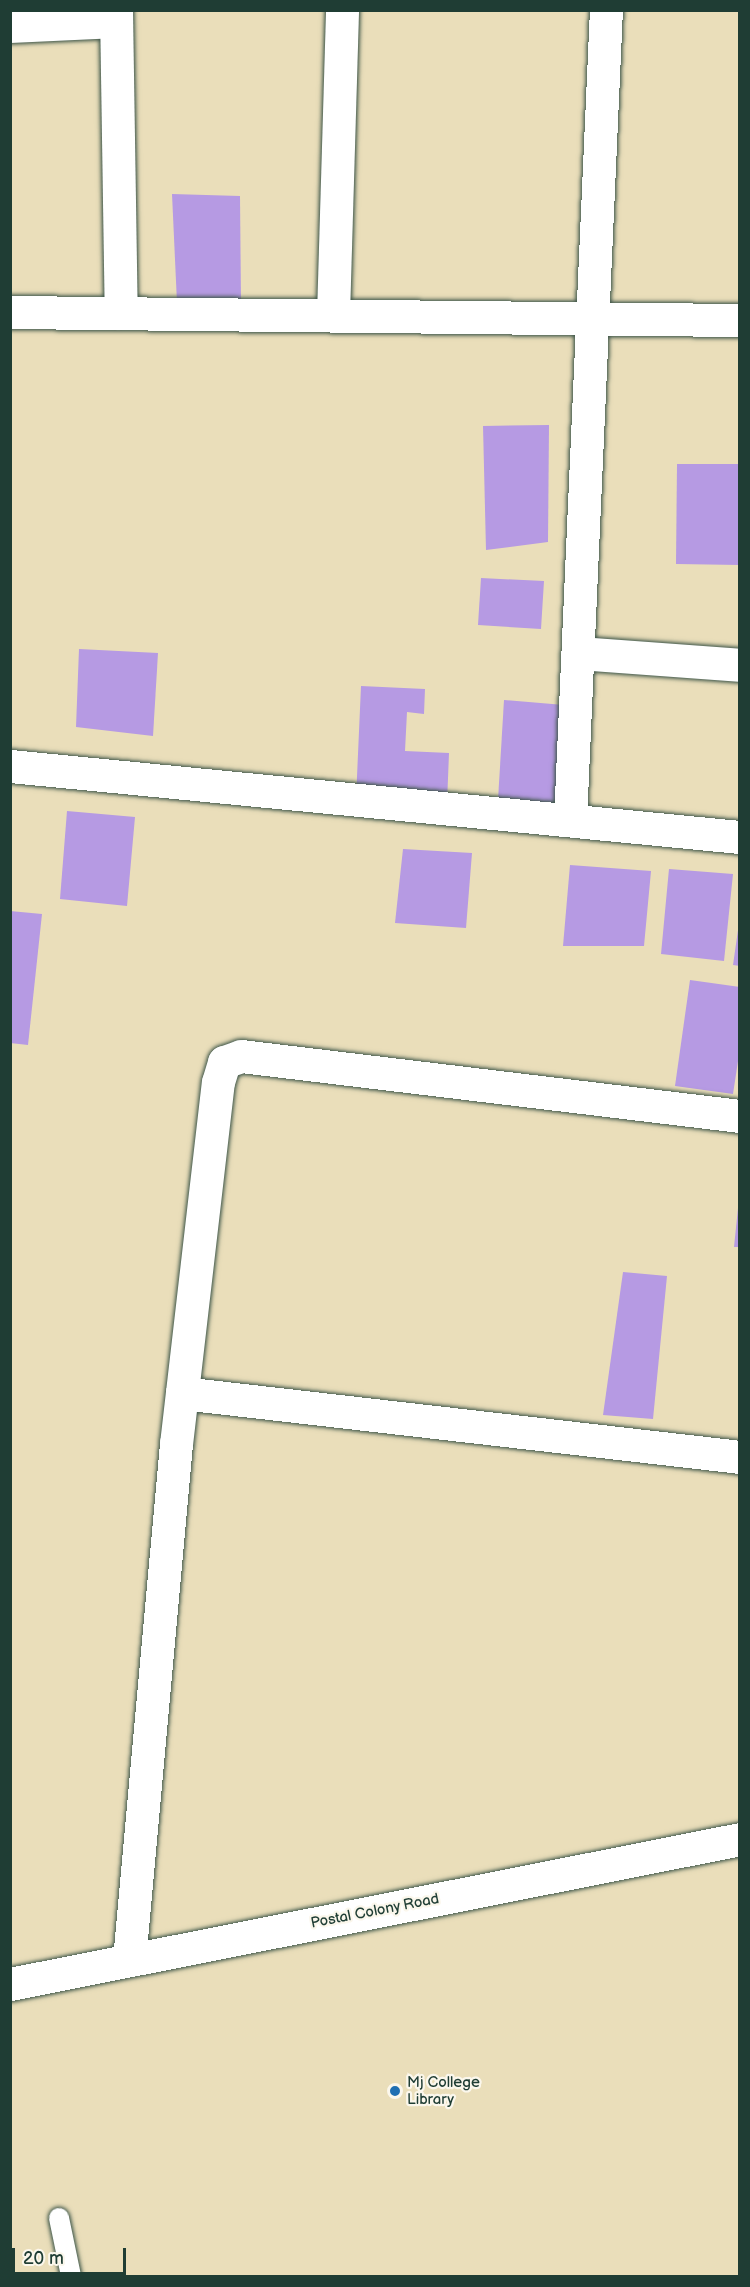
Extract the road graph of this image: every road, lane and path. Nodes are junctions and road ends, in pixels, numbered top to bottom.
1 (342, 10) edge
2 (606, 10) edge
3 (116, 16) edge
4 (10, 26) edge
5 (10, 312) edge
6 (121, 314) junction
7 (333, 315) junction
8 (592, 316) junction
9 (740, 320) edge
10 (578, 653) junction
11 (740, 665) edge
12 (10, 766) edge
13 (570, 820) junction
14 (740, 837) edge
15 (740, 1116) edge
16 (182, 1393) junction
17 (740, 1457) edge
18 (740, 1839) edge
19 (129, 1960) junction
20 (10, 1984) edge
21 (59, 2217) dead end
22 (70, 2277) edge

1 - 7 street
2 - 8 street
3 - 4 street
3 - 6 street
5 - 6 street
6 - 7 street
7 - 8 street
8 - 9 street
8 - 10 street
10 - 11 street
10 - 13 street
12 - 13 street
13 - 14 street
15 - 16 street
16 - 17 street
16 - 19 street
18 - 19 street, Postal Colony Road
19 - 20 street, Postal Colony Road
21 - 22 lane

